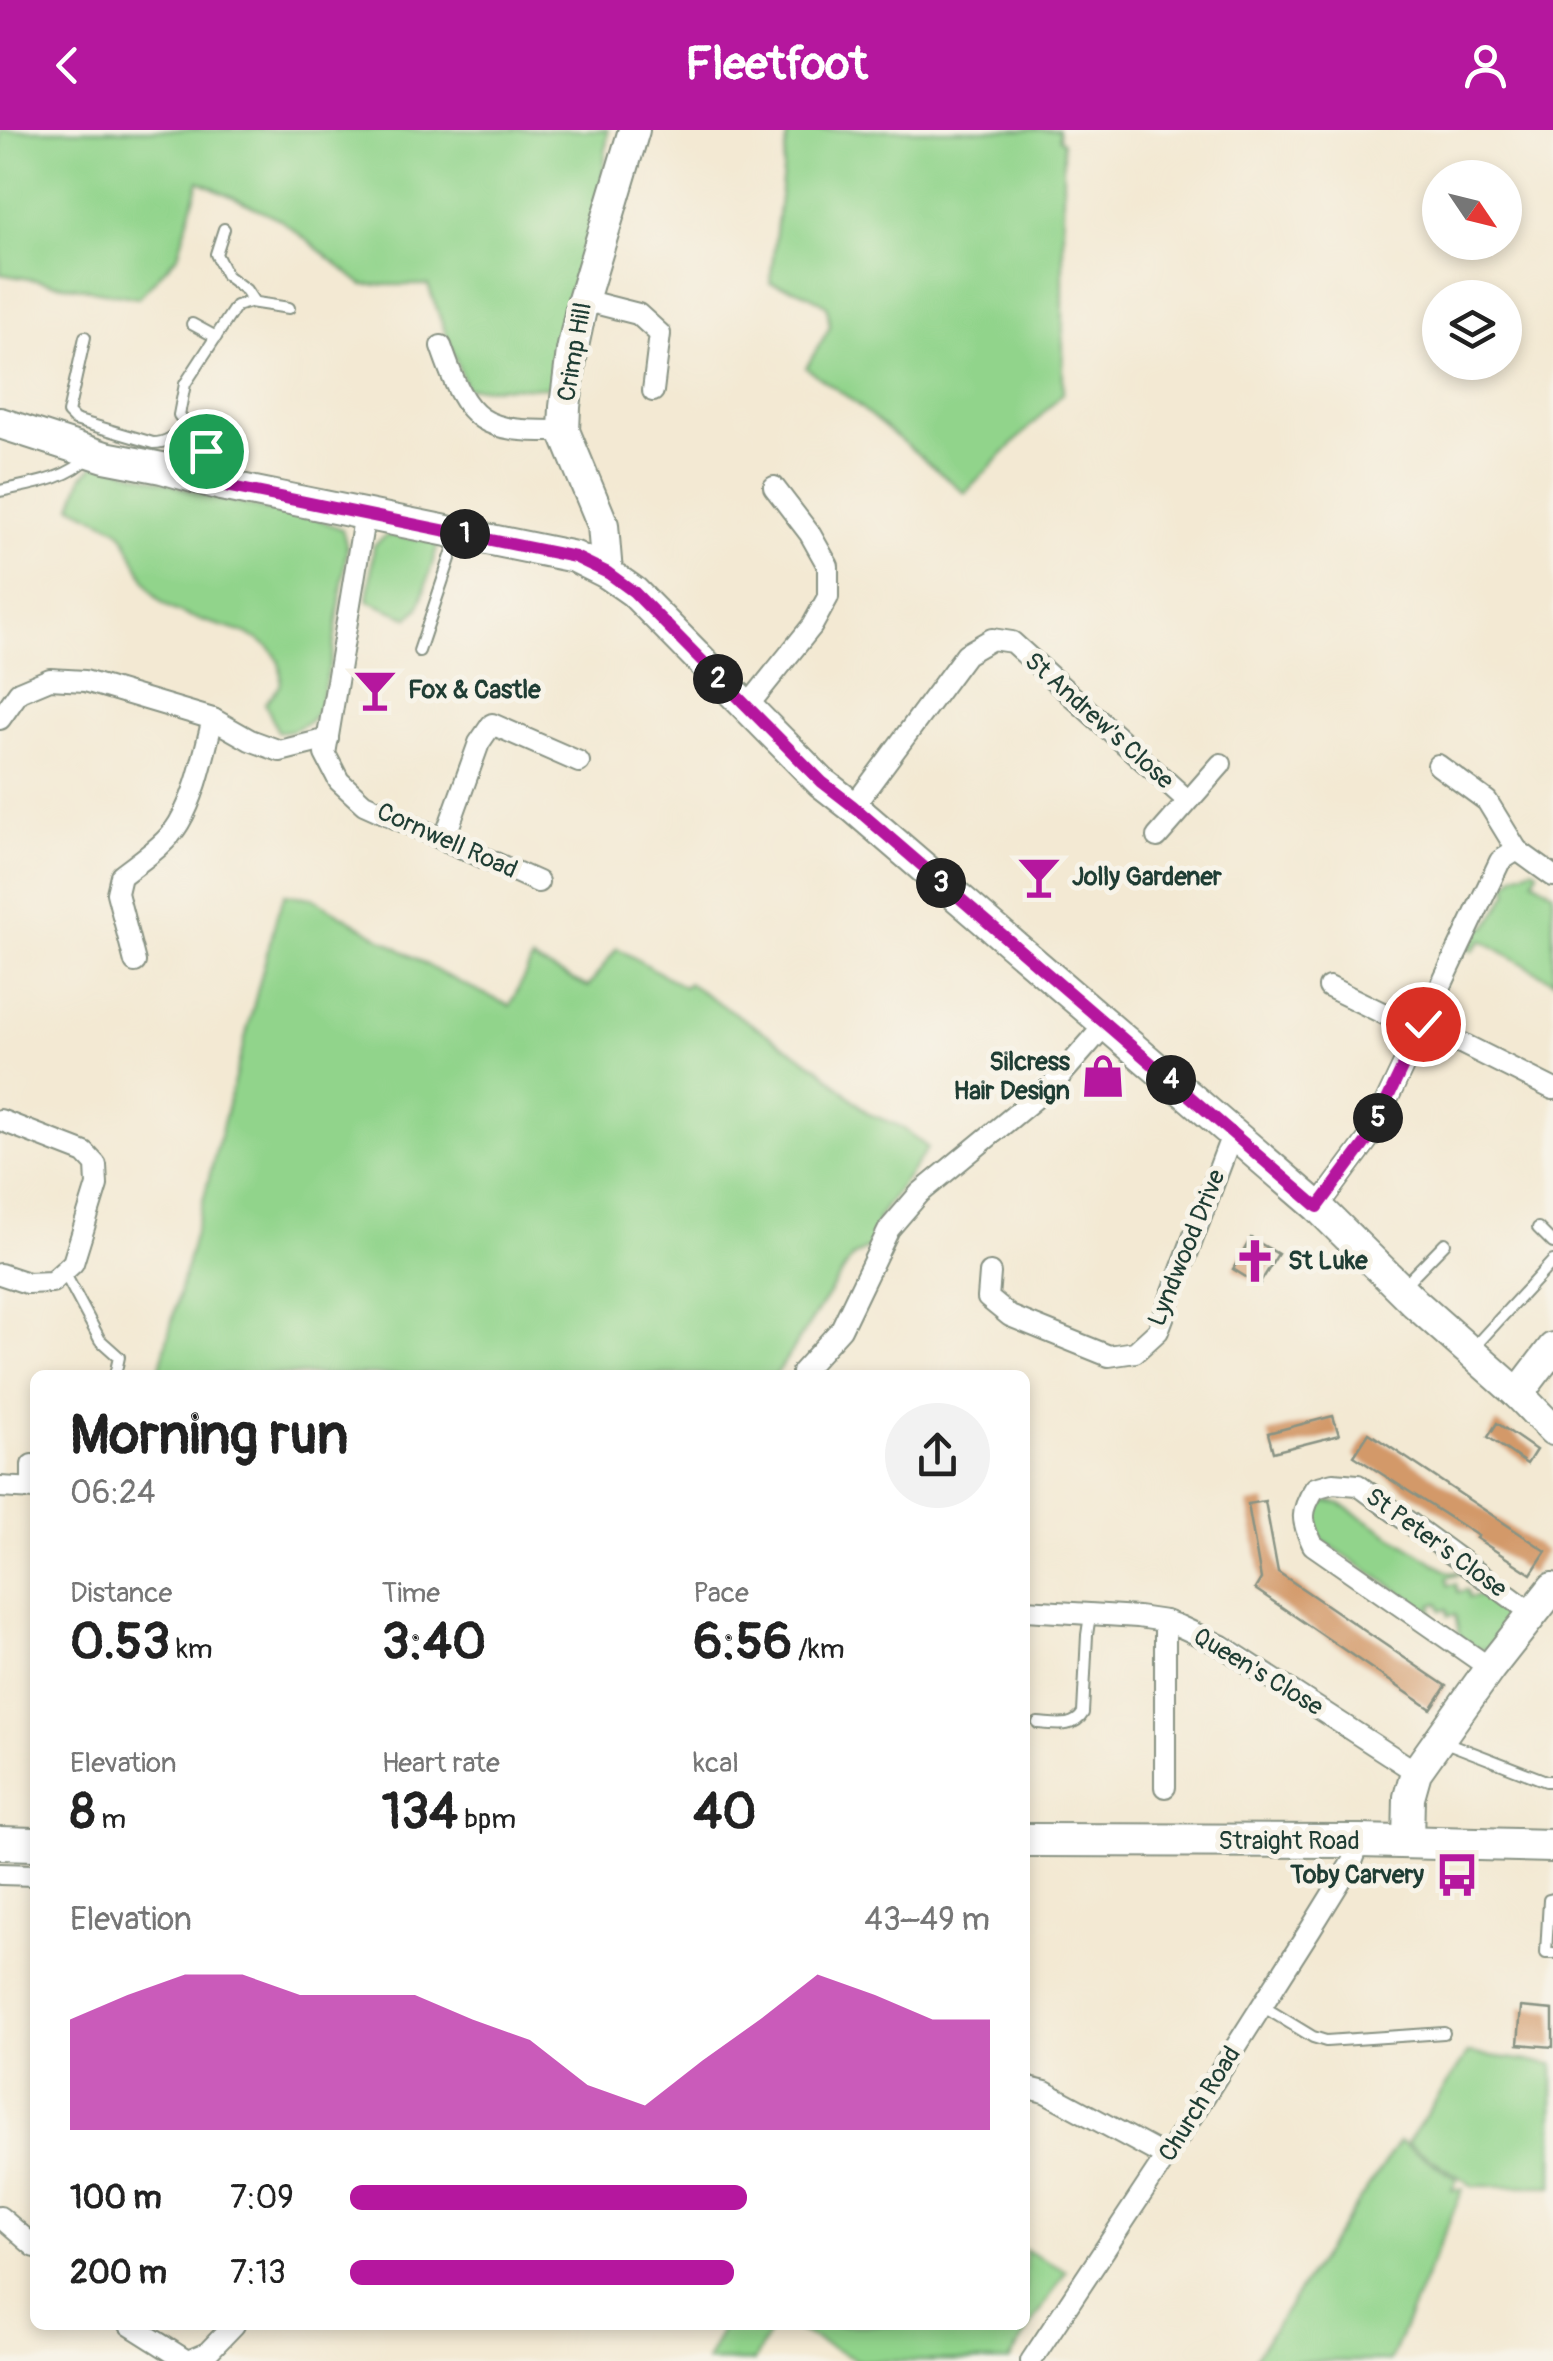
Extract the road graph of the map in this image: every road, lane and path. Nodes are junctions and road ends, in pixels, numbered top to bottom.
1 (634, 130) edge
2 (224, 230) dead end
3 (583, 300) junction
4 (254, 302) junction
5 (289, 308) dead end
6 (192, 324) dead end
7 (85, 337) dead end
8 (216, 337) junction
9 (441, 346) dead end
10 (653, 391) dead end
11 (0, 423) edge
12 (186, 424) junction
13 (564, 431) junction
14 (93, 453) junction
15 (196, 478) junction
16 (774, 486) dead end
17 (0, 491) edge
18 (365, 513) junction
19 (459, 532) junction
20 (608, 573) junction
21 (418, 651) dead end
22 (746, 708) junction
23 (0, 718) edge
24 (213, 719) junction
25 (328, 739) junction
26 (580, 762) dead end
27 (1220, 764) dead end
28 (1438, 764) dead end
29 (1187, 800) junction
30 (853, 806) junction
31 (1157, 837) dead end
32 (444, 840) junction
33 (1517, 850) junction
34 (1553, 876) edge
35 (538, 882) dead end
36 (135, 962) dead end
37 (1329, 988) dead end
38 (1423, 1024) junction
39 (1104, 1025) junction
40 (1553, 1089) edge
41 (0, 1120) edge
42 (1233, 1132) junction
43 (1318, 1207) junction
44 (1538, 1228) dead end
45 (1446, 1243) dead end
46 (1553, 1243) edge
47 (1553, 1261) edge
48 (64, 1272) junction
49 (990, 1273) dead end
50 (0, 1274) edge
51 (1400, 1289) junction
52 (1553, 1348) edge
53 (1470, 1352) junction
54 (116, 1370) edge
55 (804, 1370) edge
56 (1518, 1394) junction
57 (1553, 1430) edge
58 (0, 1488) edge
59 (30, 1488) edge
60 (1553, 1588) edge
61 (1030, 1610) edge
62 (1532, 1613) junction
63 (1090, 1614) junction
64 (1165, 1620) junction
65 (1490, 1668) junction
66 (1038, 1722) dead end
67 (1439, 1740) junction
68 (1416, 1772) junction
69 (1553, 1781) edge
70 (1165, 1786) dead end
71 (1030, 1840) edge
72 (1360, 1841) junction
73 (1408, 1842) junction
74 (0, 1843) edge
75 (30, 1844) edge
76 (1553, 1846) edge
77 (0, 1874) edge
78 (30, 1875) edge
79 (1553, 1899) edge
80 (1553, 1953) edge
81 (1262, 2006) junction
82 (1444, 2033) dead end
83 (1030, 2088) edge
84 (1166, 2157) junction
85 (0, 2217) edge
86 (30, 2238) edge
87 (138, 2330) edge
88 (229, 2330) edge
89 (188, 2361) edge
90 (1031, 2361) edge

1 - 3 main road, Crimp Hill
2 - 4 lane
3 - 10 street
3 - 13 main road, Crimp Hill
4 - 5 lane
4 - 8 lane
6 - 8 lane
7 - 12 lane
8 - 12 lane
9 - 13 street
11 - 14 main road
12 - 15 lane
13 - 20 main road, Crimp Hill
14 - 15 main road
14 - 17 lane
15 - 18 main road
16 - 22 street
18 - 19 main road
18 - 25 street, Cornwell Road
19 - 20 main road
19 - 21 lane
20 - 22 main road
22 - 30 main road
23 - 24 street
24 - 25 street
24 - 36 street
25 - 32 street, Cornwell Road
26 - 32 street
27 - 29 street
28 - 33 street
29 - 30 street, St Andrew's Close
29 - 31 street
30 - 39 main road
32 - 35 street, Cornwell Road
33 - 34 street
33 - 38 street
37 - 38 street
38 - 40 street
38 - 43 street
39 - 42 main road
39 - 55 street
41 - 48 street
42 - 43 main road
42 - 49 street, Lyndwood Drive
43 - 51 main road
44 - 46 lane
45 - 51 lane
47 - 53 lane
48 - 50 street
48 - 54 lane
51 - 53 main road
52 - 56 main road
53 - 56 main road
56 - 57 main road
58 - 59 street
60 - 62 main road
61 - 63 street, Queen's Close
62 - 65 main road
62 - 65 street, St Peter's Close
63 - 64 street, Queen's Close
63 - 66 lane
64 - 68 street, Queen's Close
64 - 70 street
65 - 67 main road
67 - 68 main road
67 - 69 lane
68 - 73 main road
71 - 72 main road, Straight Road
72 - 73 main road, Straight Road
72 - 81 street, Church Road
73 - 76 main road, Straight Road
74 - 75 main road
77 - 78 street
79 - 80 lane
81 - 82 lane
81 - 84 street, Church Road
83 - 84 street
84 - 90 street, Church Road
85 - 86 street
87 - 89 street
88 - 89 street

